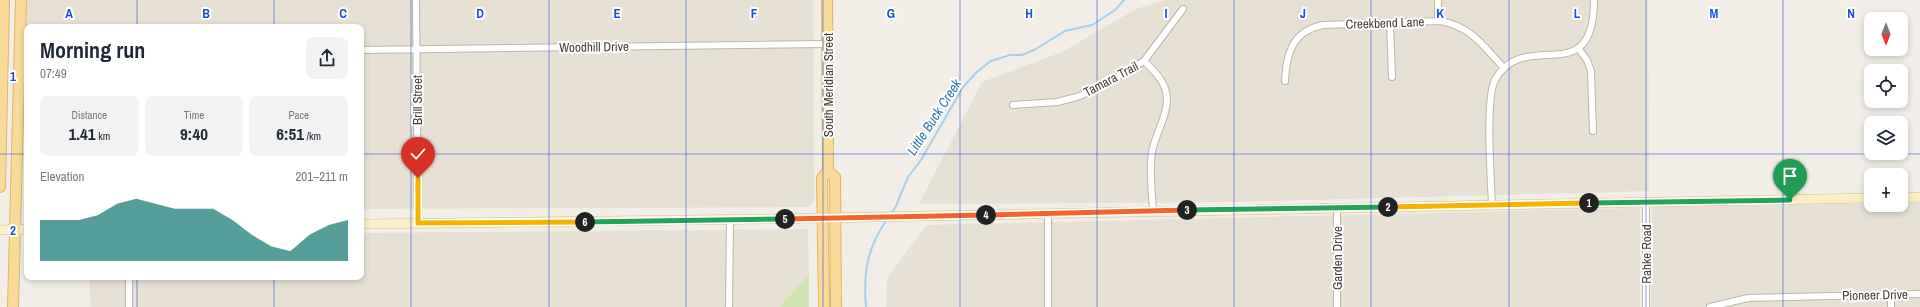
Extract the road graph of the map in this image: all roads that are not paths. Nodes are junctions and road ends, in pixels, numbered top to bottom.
1 (4, 0) edge
2 (21, 0) edge
3 (416, 0) edge
4 (827, 0) edge
5 (1438, 0) edge
6 (1594, 0) edge
7 (1183, 9) dead end
8 (1438, 21) junction
9 (1390, 23) junction
10 (828, 44) junction
11 (1578, 48) junction
12 (417, 49) junction
13 (364, 50) edge
14 (23, 54) edge
15 (1144, 61) junction
16 (1504, 68) junction
17 (1392, 77) dead end
18 (1285, 81) dead end
19 (1013, 105) dead end
20 (1593, 131) dead end
21 (828, 171) junction
22 (0, 188) edge
23 (1920, 197) edge
24 (1864, 198) edge
25 (1908, 198) edge
26 (1646, 202) junction
27 (1492, 205) junction
28 (1337, 208) junction
29 (1153, 211) junction
30 (1048, 213) junction
31 (835, 217) junction
32 (822, 218) junction
33 (730, 219) junction
34 (418, 223) junction
35 (364, 224) edge
36 (14, 229) junction
37 (24, 229) edge
38 (0, 230) edge
39 (129, 280) edge
40 (1920, 294) edge
41 (1891, 295) junction
42 (13, 307) edge
43 (129, 307) edge
44 (729, 307) edge
45 (824, 307) edge
46 (836, 307) edge
47 (1048, 307) edge
48 (1337, 307) edge
49 (1646, 307) edge
50 (1710, 307) edge
51 (1891, 307) edge

1 - 22 main road
2 - 14 main road
3 - 12 street, Brill Street
4 - 10 main road, South Meridian Street
5 - 8 street
6 - 11 street
7 - 15 street, Tamara Trail
8 - 9 street, Creekbend Lane
8 - 16 street, Creekbend Lane
9 - 17 street
9 - 18 street, Creekbend Lane
10 - 12 street, Woodhill Drive
10 - 21 main road, South Meridian Street
11 - 16 street
11 - 20 street
12 - 13 street, Woodhill Drive
12 - 34 street, Brill Street
14 - 36 main road
15 - 19 street, Tamara Trail
15 - 29 street
16 - 27 street
21 - 31 main road, South Meridian Street
21 - 32 main road, South Meridian Street
23 - 25 main road
24 - 26 main road
26 - 27 main road
26 - 49 street, Rahke Road
27 - 28 main road
28 - 29 main road
28 - 48 street, Garden Drive
29 - 30 main road
30 - 31 main road
30 - 47 street
31 - 32 main road
31 - 46 main road, South Meridian Street
32 - 33 main road
32 - 45 main road, South Meridian Street
33 - 34 main road
33 - 44 street
34 - 35 main road
36 - 37 main road
36 - 38 main road
36 - 42 main road
39 - 43 street
40 - 41 street, Pioneer Drive
41 - 50 street, Pioneer Drive
41 - 51 street

